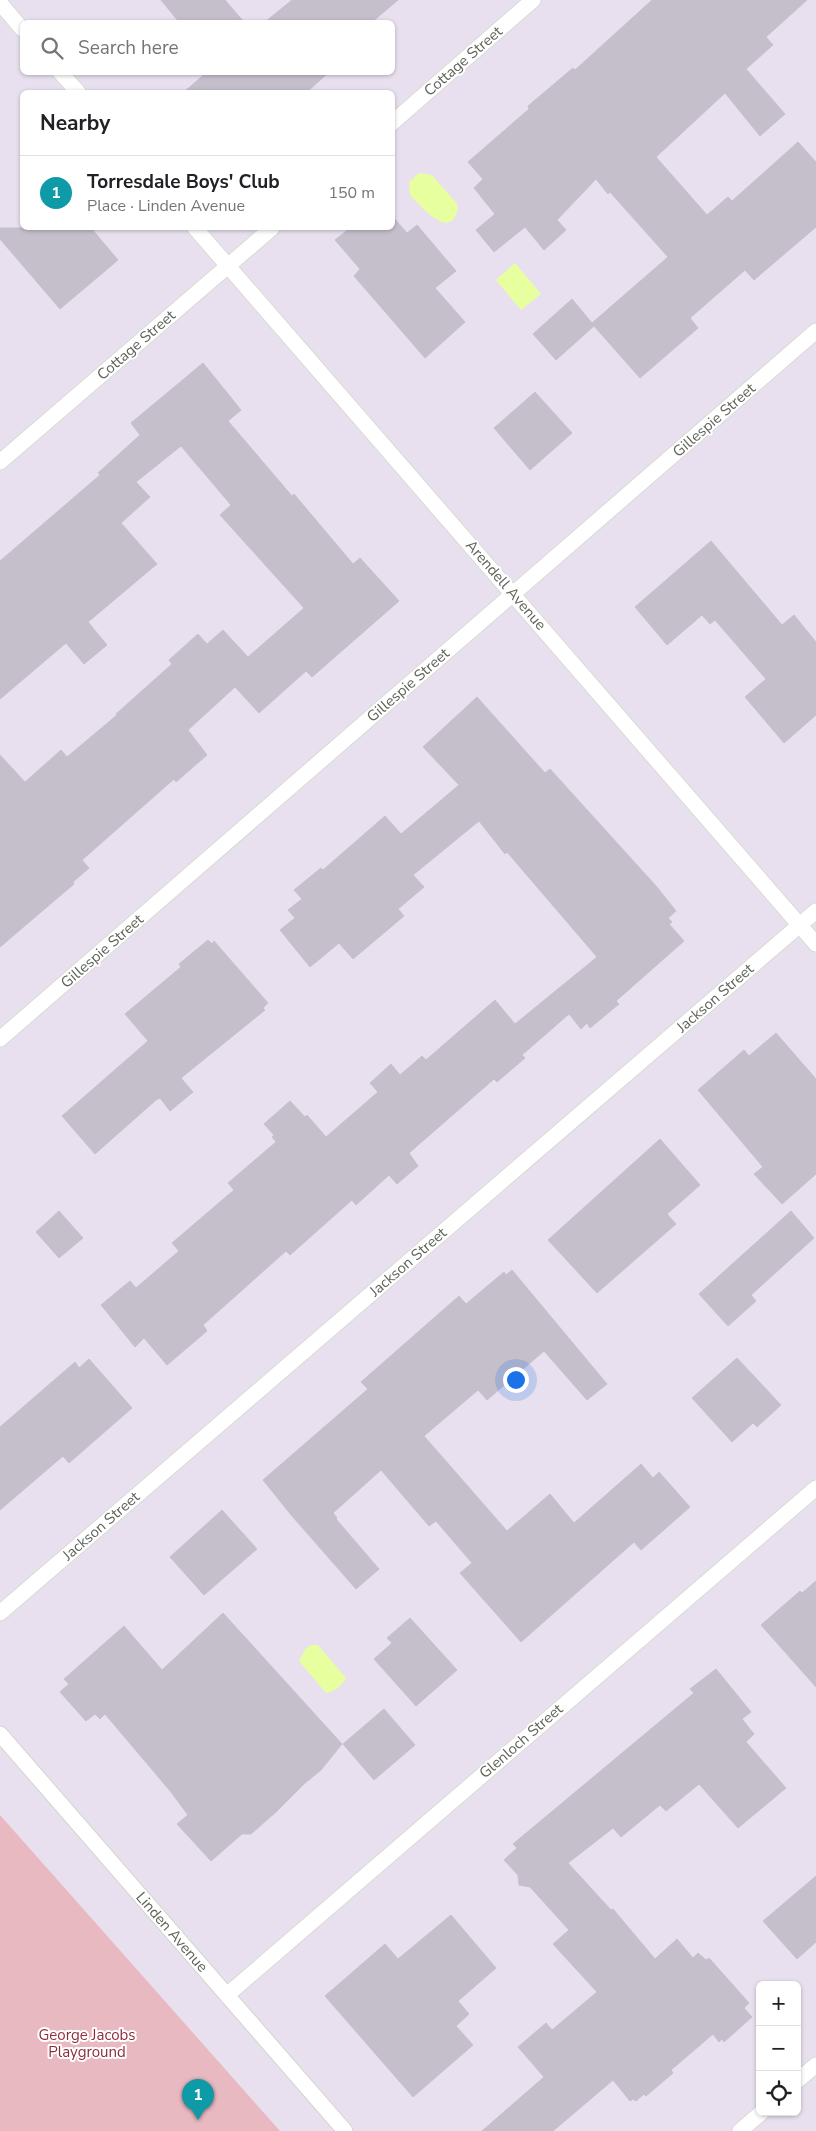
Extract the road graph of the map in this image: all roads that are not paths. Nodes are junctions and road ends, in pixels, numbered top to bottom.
1 (533, 0) edge
2 (0, 3) edge
3 (20, 27) edge
4 (63, 75) edge
5 (76, 90) edge
6 (395, 120) edge
7 (197, 230) edge
8 (270, 230) edge
9 (228, 266) junction
10 (816, 332) edge
11 (0, 462) edge
12 (513, 594) junction
13 (816, 911) edge
14 (800, 925) junction
15 (816, 944) edge
16 (0, 1039) edge
17 (816, 1488) edge
18 (0, 1613) edge
19 (0, 1734) edge
20 (227, 1995) junction
21 (816, 2065) edge
22 (801, 2078) edge
23 (757, 2116) edge
24 (344, 2131) edge
25 (740, 2131) edge

1 - 6 street, Cottage Street
2 - 3 street
4 - 5 street
7 - 9 street, Arendell Avenue
8 - 9 street, Cottage Street
9 - 11 street, Cottage Street
9 - 12 street, Arendell Avenue
10 - 12 street, Gillespie Street
12 - 14 street, Arendell Avenue
12 - 16 street, Gillespie Street
13 - 14 street, Jackson Street
14 - 15 street, Arendell Avenue
14 - 18 street, Jackson Street
17 - 20 street, Glenloch Street
19 - 20 street, Linden Avenue
20 - 24 street, Linden Avenue
21 - 22 street
23 - 25 street

